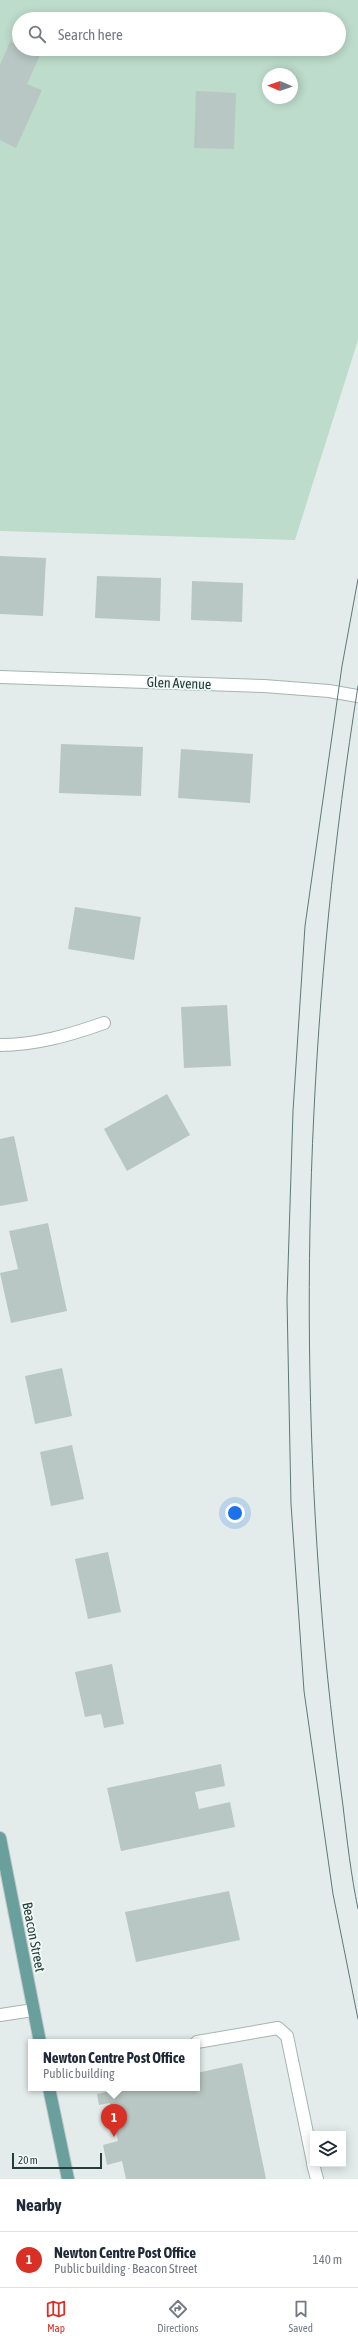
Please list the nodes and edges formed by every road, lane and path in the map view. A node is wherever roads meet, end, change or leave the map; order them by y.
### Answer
1 (0, 677) edge
2 (358, 696) edge
3 (104, 1023) dead end
4 (0, 1045) edge
5 (0, 1838) edge
6 (33, 2010) junction
7 (0, 2015) edge
8 (39, 2039) edge
9 (200, 2041) edge
10 (50, 2091) edge
11 (310, 2148) edge
12 (314, 2167) edge
13 (68, 2179) edge
14 (317, 2179) edge

1 - 2 street, Glen Avenue
3 - 4 street
5 - 6 main road, Beacon Street
6 - 7 street
6 - 8 main road, Beacon Street
9 - 11 street
10 - 13 main road
12 - 14 street

